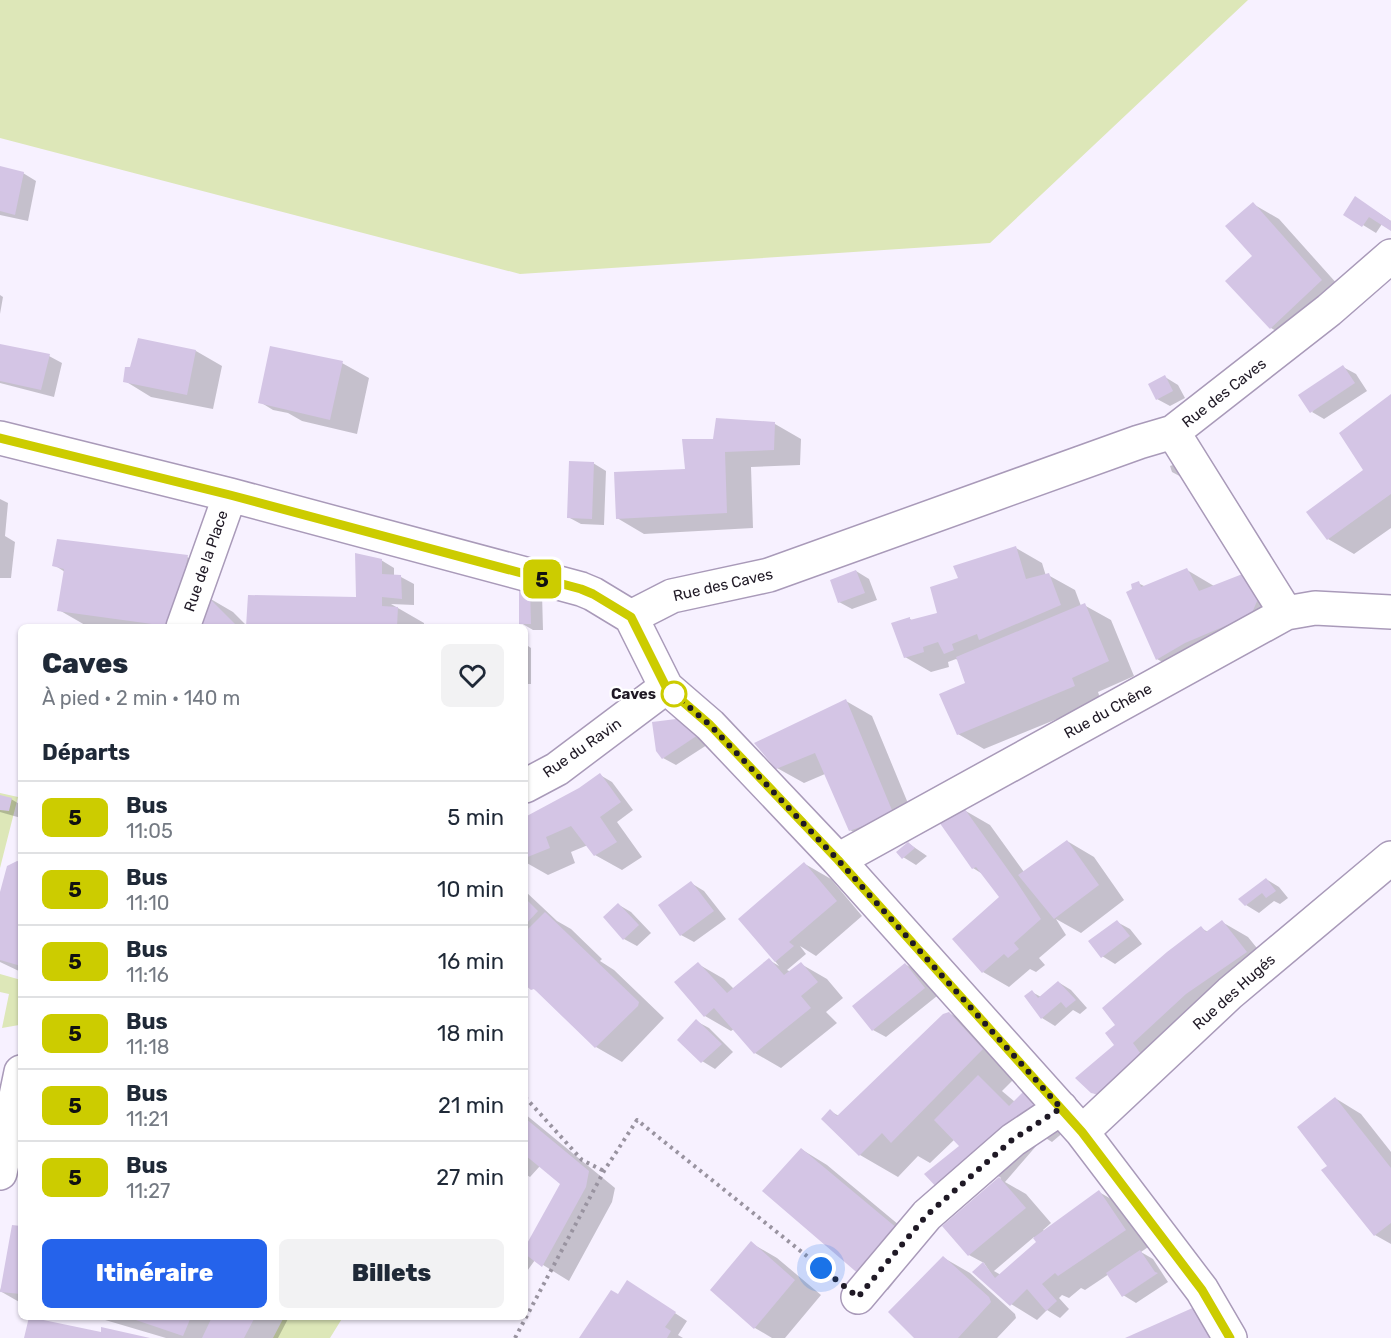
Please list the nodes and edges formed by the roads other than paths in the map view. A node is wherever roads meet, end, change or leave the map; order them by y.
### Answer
1 (1391, 256) edge
2 (1173, 432) junction
3 (0, 438) edge
4 (230, 495) junction
5 (1391, 612) edge
6 (1286, 613) junction
7 (631, 617) junction
8 (184, 624) edge
9 (666, 687) junction
10 (528, 784) edge
11 (1391, 858) edge
12 (838, 860) junction
13 (0, 1059) edge
14 (18, 1063) edge
15 (18, 1086) edge
16 (1071, 1120) junction
17 (0, 1173) edge
18 (858, 1297) road end
19 (1230, 1338) edge

1 - 2 street, Rue des Caves
2 - 6 street
2 - 7 street, Rue des Caves
3 - 4 street
4 - 7 street
4 - 8 street, Rue de la Place
5 - 6 street, Rue du Chêne
6 - 12 street, Rue du Chêne
7 - 9 street
9 - 10 street, Rue du Ravin
9 - 12 street
11 - 16 street, Rue des Hugés
12 - 16 street
13 - 14 street
15 - 17 street
16 - 18 street, Rue des Hugés
16 - 19 street

